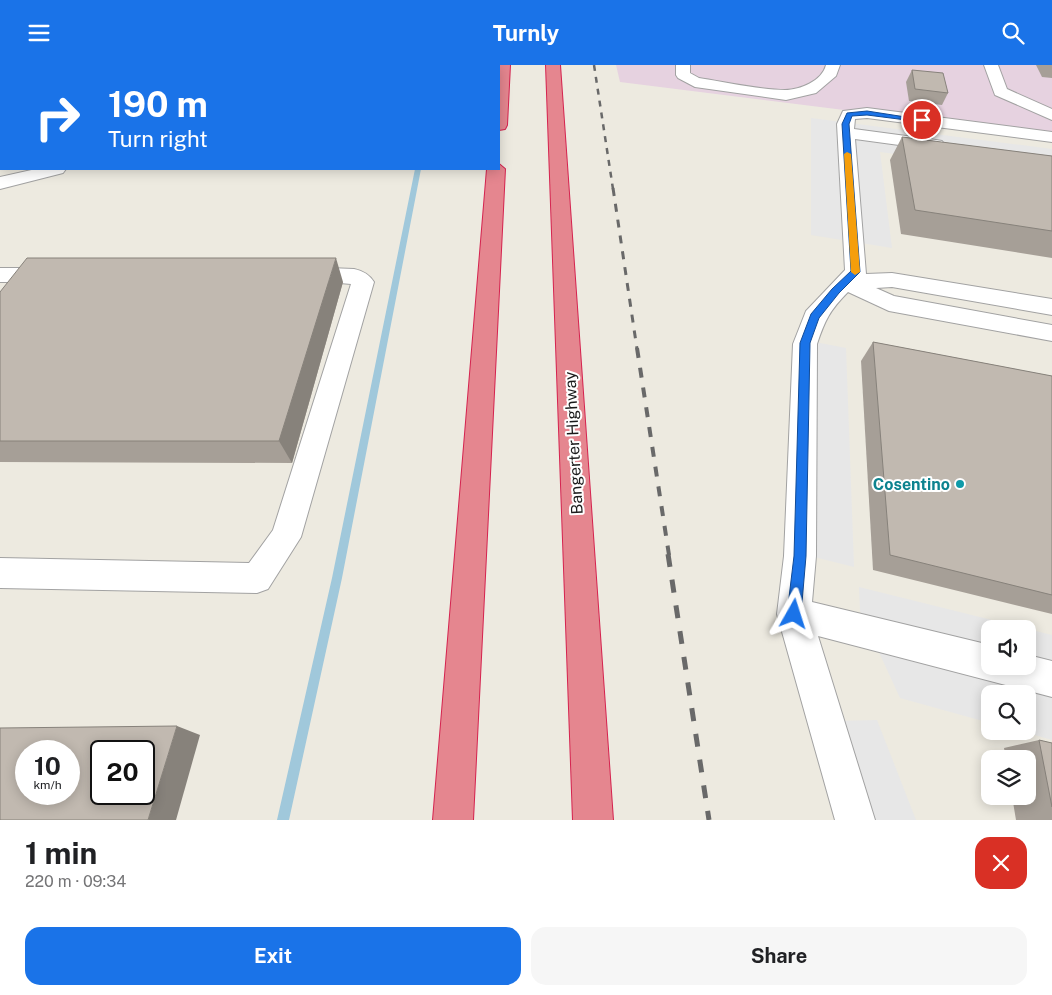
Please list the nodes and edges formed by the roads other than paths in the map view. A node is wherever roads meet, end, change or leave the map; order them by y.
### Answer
1 (503, 65) edge
2 (553, 65) edge
3 (683, 65) edge
4 (833, 65) edge
5 (991, 65) edge
6 (500, 110) edge
7 (846, 133) junction
8 (1051, 133) edge
9 (954, 148) edge
10 (53, 170) edge
11 (496, 170) edge
12 (0, 183) edge
13 (280, 274) edge
14 (0, 275) edge
15 (70, 275) edge
16 (846, 282) junction
17 (1052, 307) edge
18 (1052, 333) edge
19 (0, 573) edge
20 (794, 614) junction
21 (981, 661) edge
22 (1036, 675) edge
23 (1052, 679) edge
24 (453, 820) edge
25 (593, 820) edge
26 (855, 820) edge

1 - 6 highway
2 - 25 highway, Bangerter Highway
3 - 4 lane
5 - 8 lane
7 - 8 lane
7 - 9 lane
7 - 16 lane
10 - 12 lane
11 - 24 highway
13 - 19 lane
14 - 15 lane
16 - 17 lane
16 - 18 lane
16 - 20 lane
20 - 21 lane
20 - 26 lane
22 - 23 lane

